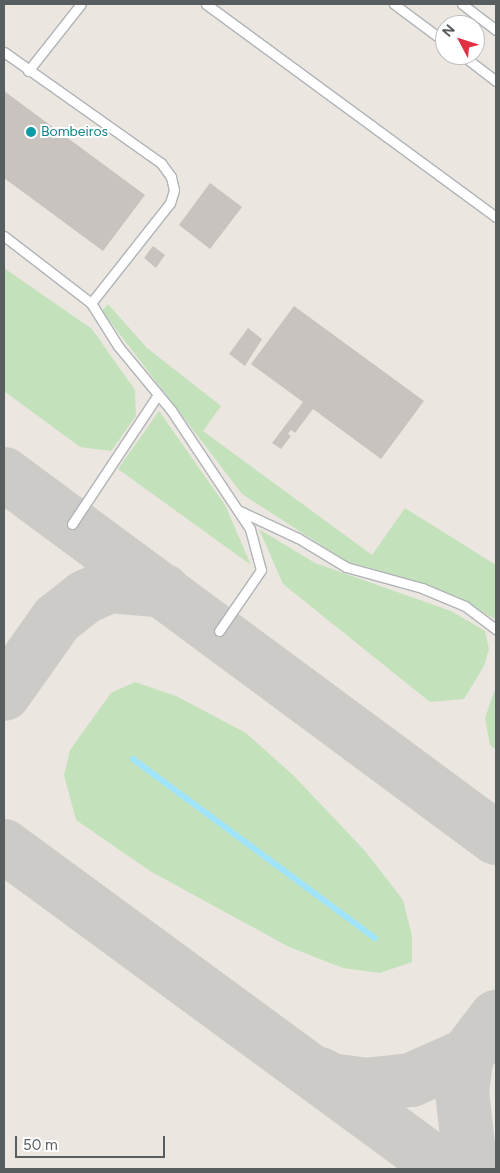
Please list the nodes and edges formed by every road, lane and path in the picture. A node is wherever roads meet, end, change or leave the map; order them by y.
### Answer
1 (81, 4) edge
2 (206, 4) edge
3 (394, 4) edge
4 (462, 4) edge
5 (496, 30) edge
6 (435, 35) edge
7 (4, 52) edge
8 (475, 65) edge
9 (28, 71) junction
10 (496, 81) edge
11 (496, 217) edge
12 (4, 236) edge
13 (91, 304) junction
14 (157, 396) junction
15 (240, 511) junction
16 (72, 524) dead end
17 (496, 629) edge
18 (219, 631) dead end

1 - 9 lane
2 - 11 lane
3 - 6 lane
4 - 5 lane
7 - 9 lane
8 - 10 lane
9 - 13 lane
12 - 13 lane
13 - 14 lane
14 - 15 lane
14 - 16 lane
15 - 17 lane
15 - 18 lane

